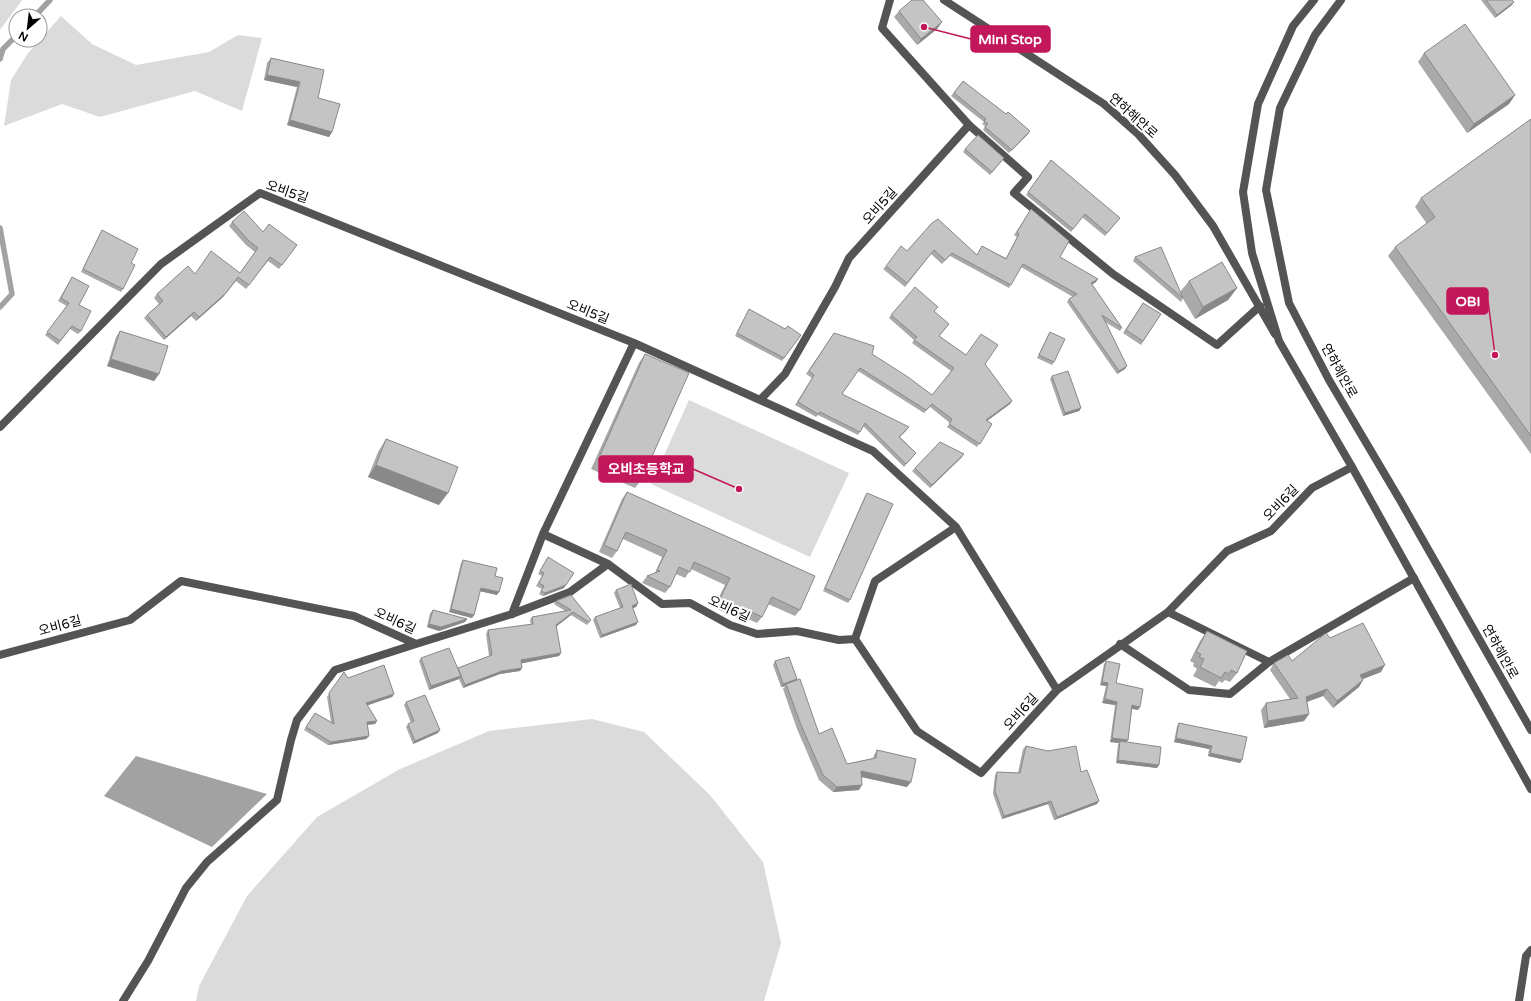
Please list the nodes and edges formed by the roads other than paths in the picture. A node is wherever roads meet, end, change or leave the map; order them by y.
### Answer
1 (890, 0) edge
2 (944, 0) edge
3 (1314, 0) edge
4 (1341, 0) edge
5 (969, 125) junction
6 (1260, 306) junction
7 (1279, 341) junction
8 (634, 343) junction
9 (760, 400) junction
10 (0, 427) edge
11 (1352, 467) junction
12 (956, 527) junction
13 (543, 534) junction
14 (608, 564) junction
15 (1414, 578) junction
16 (1168, 612) junction
17 (512, 614) junction
18 (855, 639) junction
19 (416, 644) junction
20 (1120, 644) junction
21 (0, 656) edge
22 (1269, 662) junction
23 (1057, 690) junction
24 (1531, 730) edge
25 (1531, 789) edge
26 (1531, 950) edge
27 (123, 1001) edge
28 (1519, 1001) edge

1 - 5 street
2 - 6 street, 연하해안로
3 - 7 street, 연하해안로
4 - 24 street, 연하해안로
5 - 6 street
5 - 9 street, 오비5길
6 - 7 street, 연하해안로
7 - 11 street, 연하해안로
8 - 9 street, 오비5길
8 - 10 street, 오비5길
8 - 13 street
9 - 12 street
11 - 15 street, 연하해안로
11 - 16 street, 오비6길
12 - 18 street
12 - 23 street
13 - 14 street
13 - 17 street
14 - 17 street, 오비6길
14 - 18 street, 오비6길
15 - 22 street
15 - 25 street, 연하해안로
16 - 20 street, 오비6길
16 - 22 street
17 - 19 street, 오비6길
18 - 23 street, 오비6길
19 - 21 street, 오비6길
19 - 27 street
20 - 22 street
20 - 23 street, 오비6길
26 - 28 street

